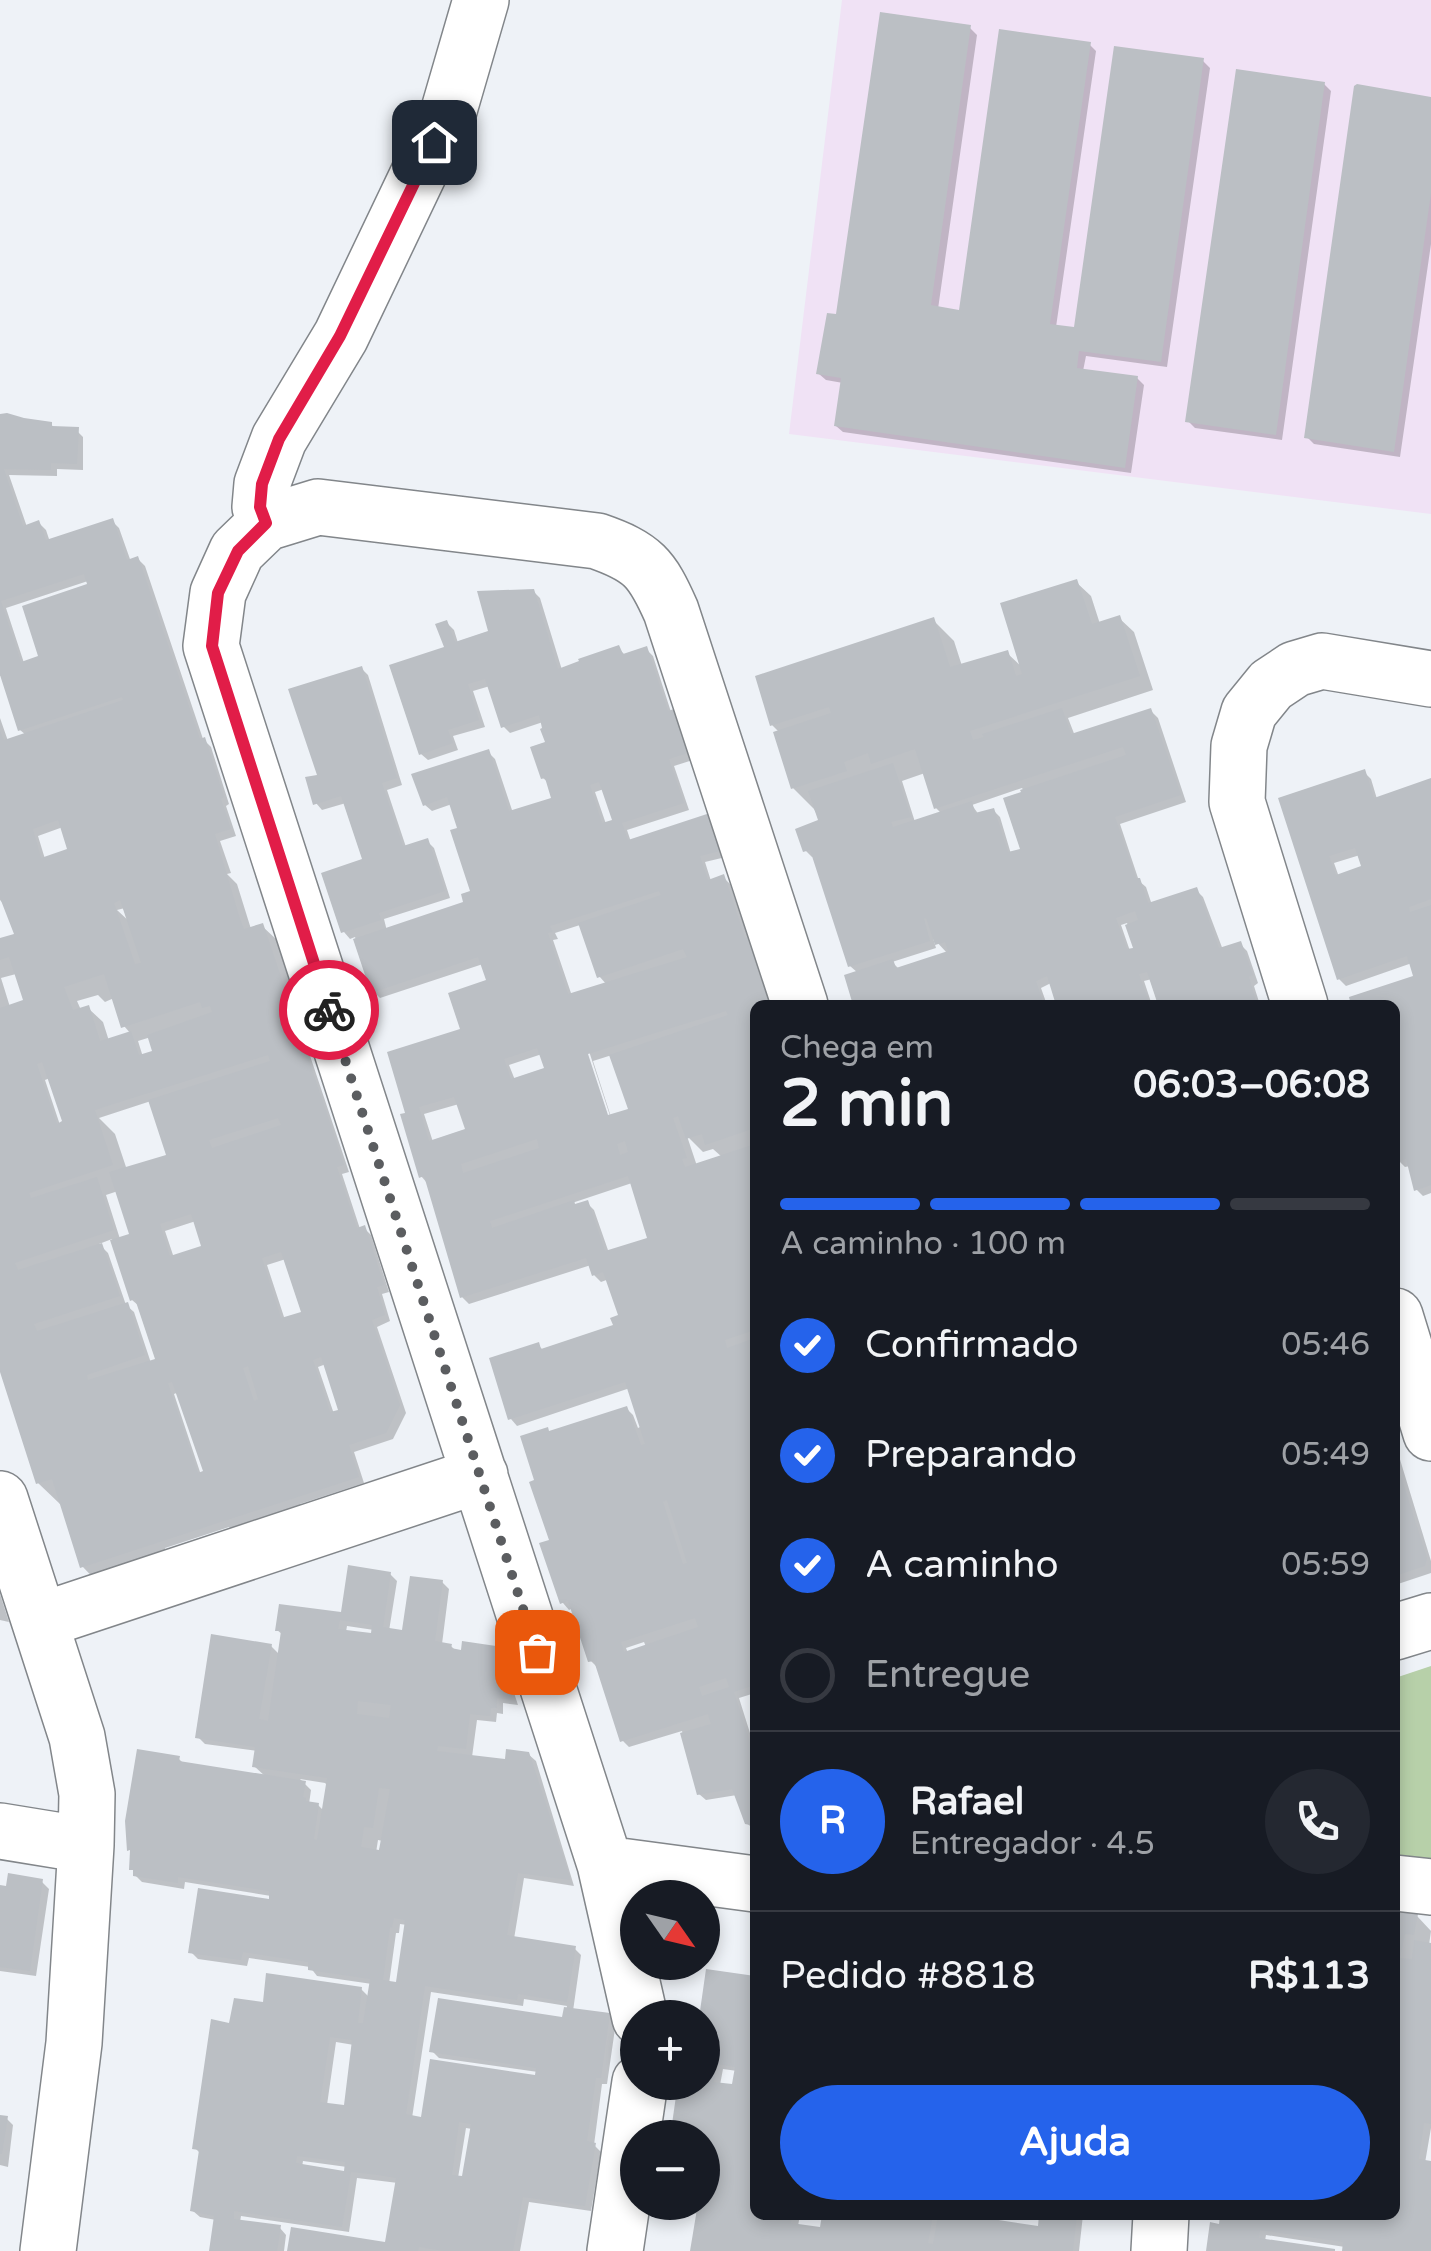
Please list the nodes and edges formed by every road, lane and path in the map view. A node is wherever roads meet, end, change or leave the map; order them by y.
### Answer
1 (481, 0) edge
2 (266, 523) junction
3 (1431, 680) edge
4 (798, 1000) edge
5 (1298, 1000) edge
6 (1400, 1332) edge
7 (1431, 1433) edge
8 (480, 1475) junction
9 (0, 1499) edge
10 (1431, 1621) edge
11 (40, 1622) junction
12 (1400, 1630) edge
13 (0, 1831) edge
14 (86, 1844) junction
15 (605, 1864) junction
16 (750, 1883) edge
17 (1400, 1884) edge
18 (1431, 1888) edge
19 (636, 2000) edge
20 (637, 2100) edge
21 (1161, 2220) edge
22 (48, 2251) edge
23 (614, 2251) edge
24 (1159, 2251) edge

1 - 2 street
2 - 4 street
2 - 8 street
3 - 5 street
6 - 7 street
8 - 11 street
8 - 15 street
9 - 11 street
10 - 12 street
11 - 14 street
13 - 14 street
14 - 22 street
15 - 16 street
15 - 19 street
17 - 18 street
20 - 23 street
21 - 24 street

